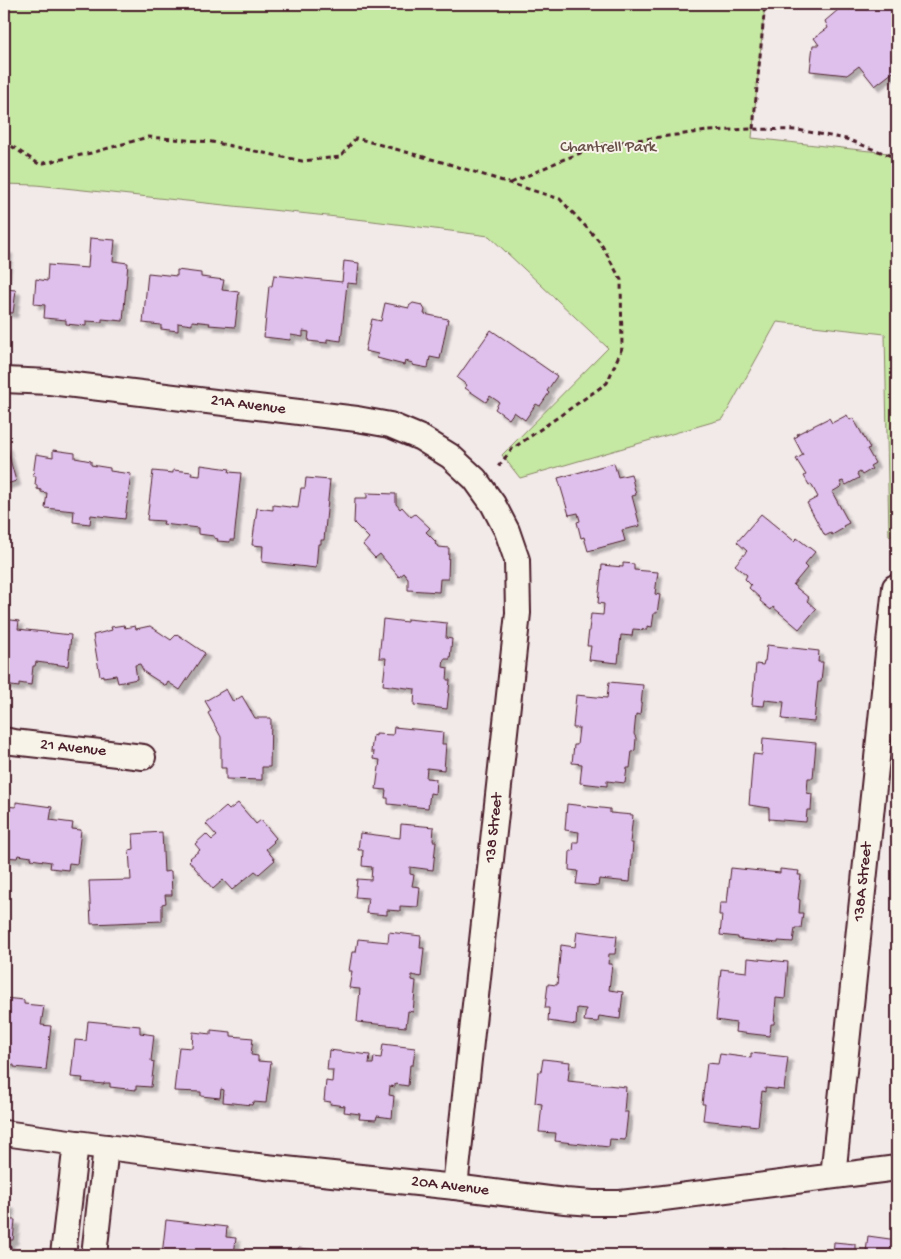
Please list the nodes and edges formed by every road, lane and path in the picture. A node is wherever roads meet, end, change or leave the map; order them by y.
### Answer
1 (765, 4) edge
2 (753, 129) junction
3 (4, 142) edge
4 (897, 158) edge
5 (511, 184) junction
6 (897, 259) edge
7 (897, 316) edge
8 (4, 380) edge
9 (497, 469) dead end
10 (475, 479) joint
11 (894, 587) dead end
12 (4, 740) edge
13 (143, 756) dead end
14 (4, 1134) edge
15 (76, 1143) junction
16 (106, 1147) junction
17 (897, 1168) edge
18 (833, 1176) junction
19 (456, 1187) junction
20 (62, 1255) edge
21 (94, 1255) edge

1 - 2 path
2 - 4 path
2 - 5 path
3 - 5 path
5 - 9 path
6 - 7 path
8 - 10 street, 21A Avenue
10 - 19 street, 138 Street
11 - 18 street, 138A Street
12 - 13 street, 21 Avenue
14 - 15 street, 20A Avenue
15 - 16 street, 20A Avenue
15 - 20 street
16 - 19 street, 20A Avenue
16 - 21 street
17 - 18 street, 20A Avenue
18 - 19 street, 20A Avenue

